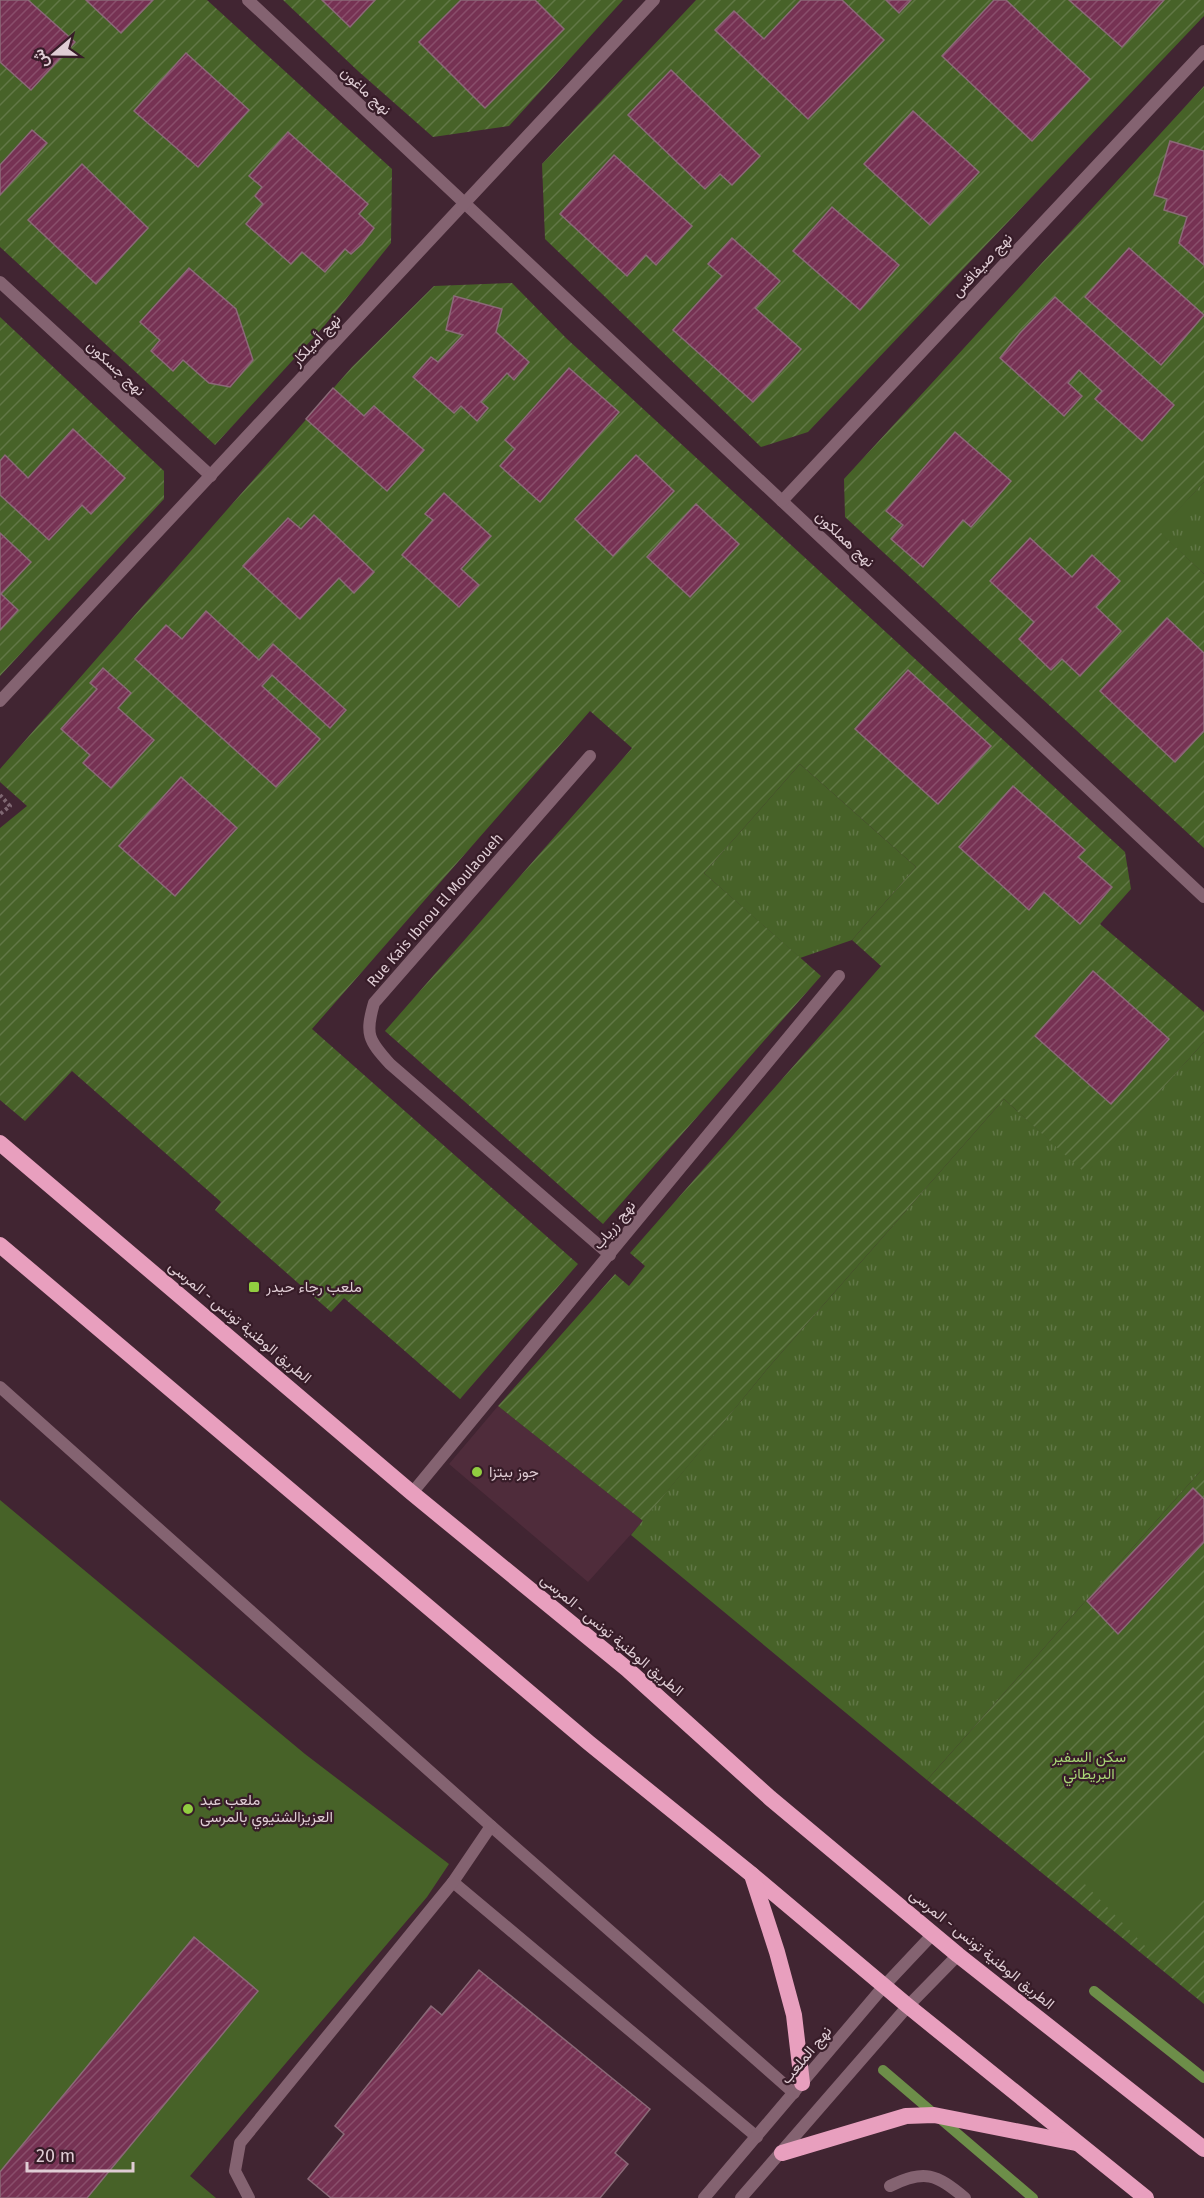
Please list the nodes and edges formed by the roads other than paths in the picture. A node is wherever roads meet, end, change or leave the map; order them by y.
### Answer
1 (248, 0) edge
2 (654, 0) edge
3 (1204, 51) edge
4 (465, 203) junction
5 (0, 282) edge
6 (211, 476) junction
7 (782, 501) junction
8 (0, 701) edge
9 (590, 756) dead end
10 (1204, 897) edge
11 (839, 976) dead end
12 (0, 1143) edge
13 (0, 1245) edge
14 (610, 1255) junction
15 (0, 1387) edge
16 (412, 1493) junction
17 (491, 1826) junction
18 (751, 1874) junction
19 (453, 1882) junction
20 (933, 1934) junction
21 (958, 1955) junction
22 (884, 1986) junction
23 (908, 2006) junction
24 (798, 2088) junction
25 (757, 2137) junction
26 (1078, 2144) junction
27 (1204, 2150) edge
28 (782, 2153) junction
29 (890, 2186) dead end
30 (249, 2198) edge
31 (704, 2198) edge
32 (741, 2198) edge
33 (965, 2198) edge
34 (1146, 2198) edge

1 - 4 street, نهج ماغون
2 - 4 street, نهج أميلكار
3 - 7 street, نهج صيفاقس
4 - 6 street, نهج أميلكار
4 - 7 street, نهج هملكون
5 - 6 street, نهج جسكون
6 - 8 street, نهج أميلكار
7 - 10 street, نهج هملكون
9 - 14 street, Rue Kais Ibnou El Moulaoueh
11 - 14 street, نهج زرياب
12 - 16 highway, الطريق الوطنية تونس - المرسى
13 - 18 highway
14 - 16 street, نهج زرياب
15 - 17 street
16 - 20 highway, الطريق الوطنية تونس - المرسى
17 - 19 street
17 - 24 street
18 - 22 highway
18 - 24 highway
19 - 25 street
19 - 30 street
20 - 21 highway, الطريق الوطنية تونس - المرسى
20 - 22 street, نهج الملعب
21 - 23 street
21 - 27 highway, الطريق الوطنية تونس - المرسى
22 - 23 highway
22 - 24 street, نهج الملعب
23 - 26 highway
23 - 28 street
24 - 25 street, نهج الملعب
25 - 31 street, نهج الملعب
26 - 28 highway
26 - 34 highway
28 - 32 street
29 - 33 street

